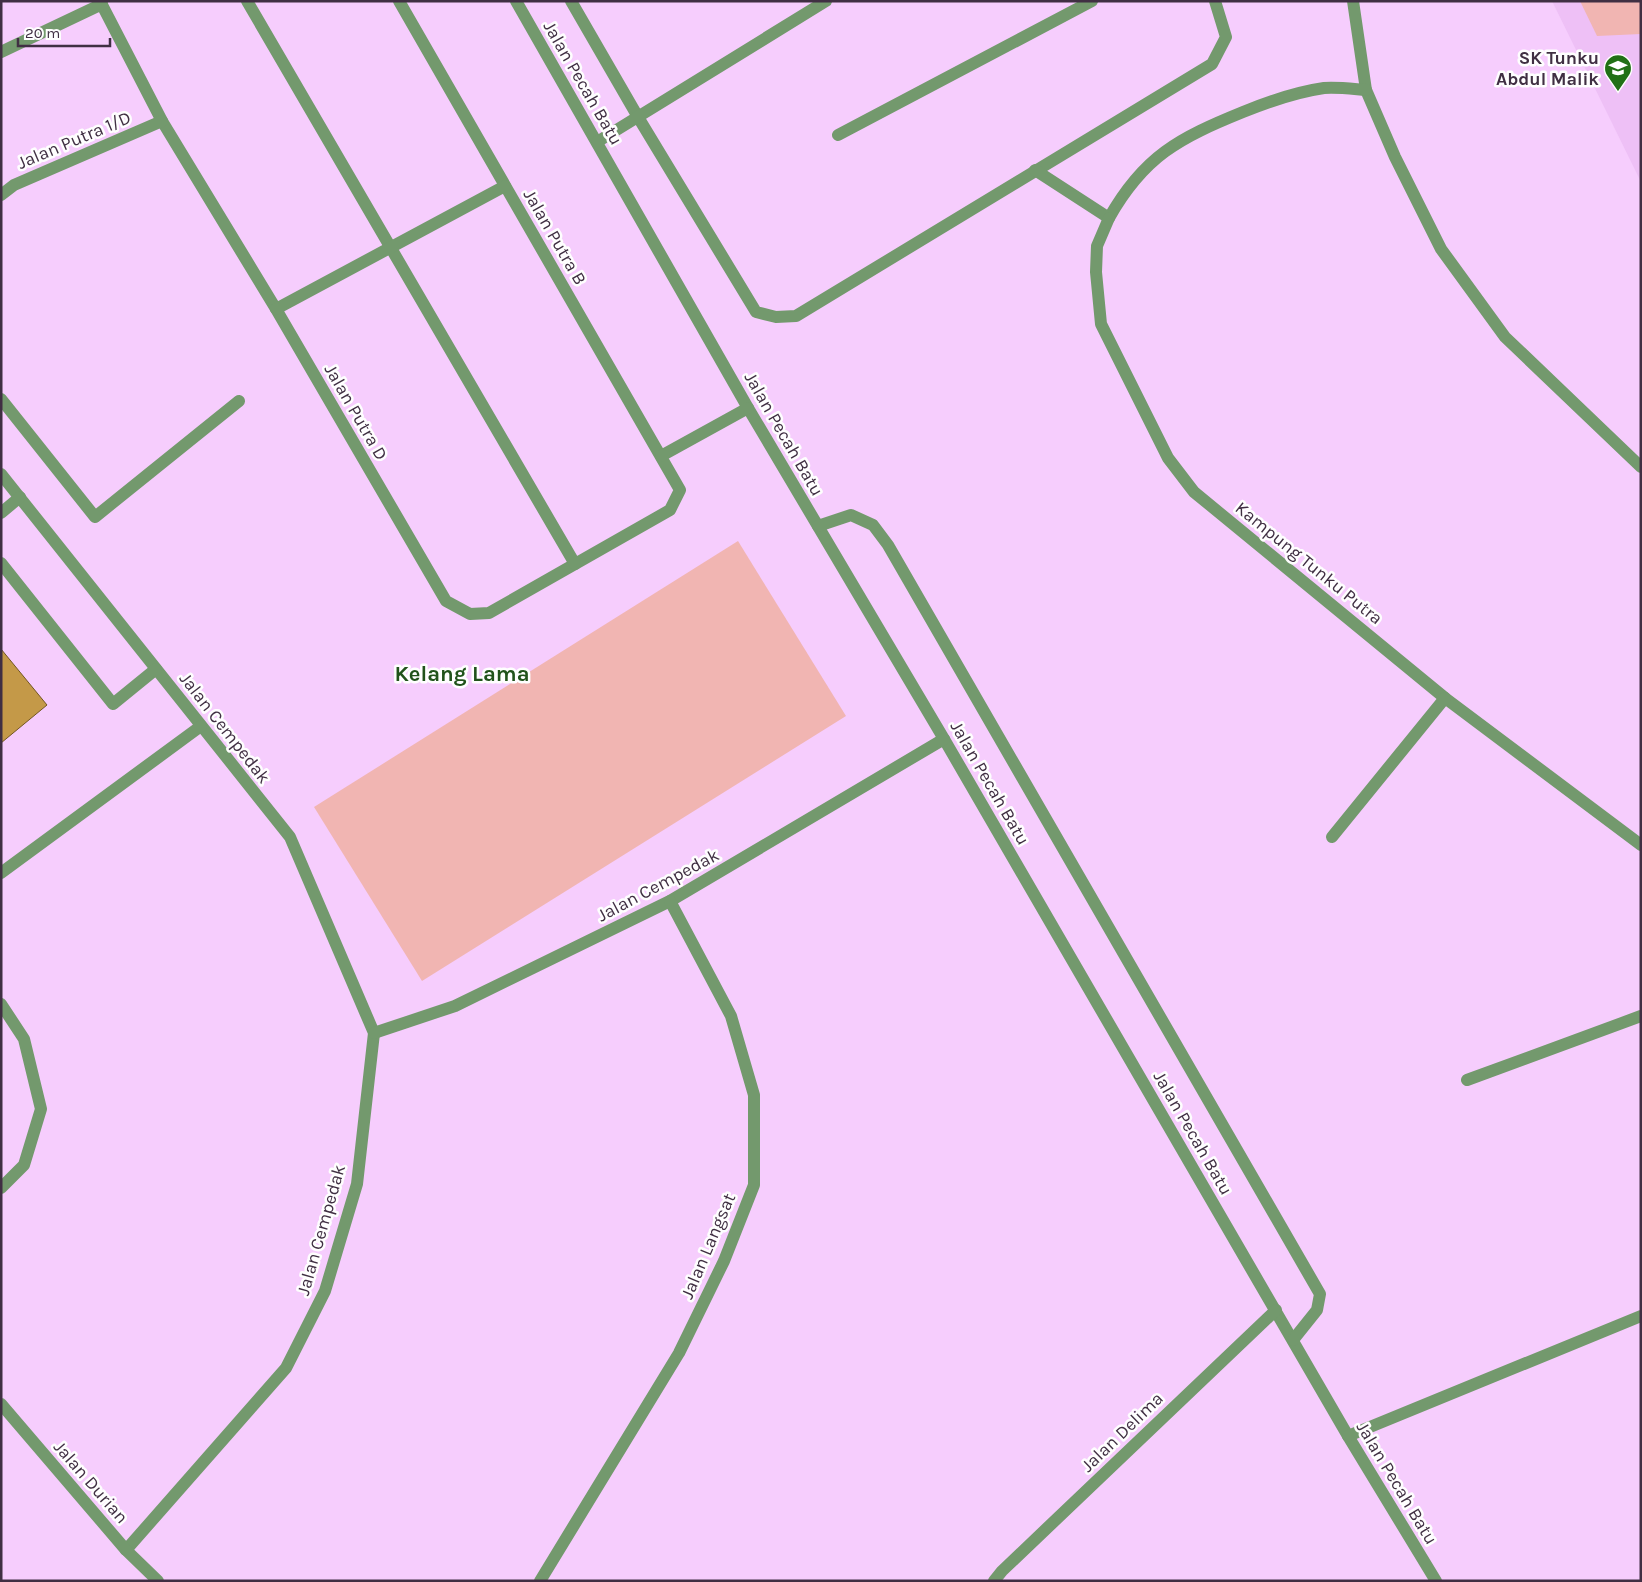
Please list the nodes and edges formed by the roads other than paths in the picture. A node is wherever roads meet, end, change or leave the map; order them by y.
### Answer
1 (247, 1) edge
2 (399, 1) edge
3 (516, 1) edge
4 (570, 1) edge
5 (826, 1) edge
6 (1092, 1) edge
7 (1215, 1) edge
8 (1353, 1) edge
9 (101, 3) edge
10 (1, 52) edge
11 (1366, 90) junction
12 (638, 117) junction
13 (162, 121) junction
14 (838, 135) dead end
15 (597, 142) junction
16 (1035, 170) junction
17 (505, 186) junction
18 (1, 195) edge
19 (1109, 218) junction
20 (391, 247) junction
21 (276, 309) junction
22 (1, 399) edge
23 (239, 401) dead end
24 (748, 408) junction
25 (661, 456) junction
26 (1641, 467) edge
27 (1, 474) edge
28 (680, 490) joint
29 (20, 498) junction
30 (1, 513) edge
31 (818, 526) junction
32 (1, 563) edge
33 (575, 564) junction
34 (156, 669) junction
35 (1445, 698) junction
36 (201, 726) junction
37 (944, 739) junction
38 (1332, 837) dead end
39 (1641, 845) edge
40 (1, 874) edge
41 (670, 901) junction
42 (1, 1004) edge
43 (1641, 1016) edge
44 (374, 1033) junction
45 (1467, 1080) dead end
46 (1, 1188) edge
47 (1276, 1310) junction
48 (1641, 1316) edge
49 (1293, 1340) junction
50 (1, 1404) edge
51 (1348, 1436) junction
52 (126, 1550) junction
53 (158, 1581) edge
54 (540, 1581) edge
55 (994, 1581) edge
56 (1436, 1581) edge

1 - 20 street
2 - 17 street, Jalan Putra B
3 - 15 street, Jalan Pecah Batu
4 - 12 street
5 - 12 street
6 - 14 street
7 - 16 street
8 - 11 street
9 - 10 street
9 - 13 street, Jalan Putra D
11 - 19 street, Kampung Tunku Putra
11 - 26 street
12 - 15 street
12 - 16 street
13 - 18 street, Jalan Putra 1/D
13 - 21 street, Jalan Putra D
15 - 24 street, Jalan Pecah Batu
16 - 19 street
17 - 20 street
17 - 25 street, Jalan Putra B
19 - 35 street, Kampung Tunku Putra
20 - 21 street
20 - 33 street
21 - 33 street, Jalan Putra D
22 - 23 street
24 - 25 street
24 - 31 street, Jalan Pecah Batu
25 - 28 street, Jalan Putra B
27 - 29 street, Jalan Cempedak
28 - 33 street, Jalan Putra D
29 - 30 street
29 - 34 street, Jalan Cempedak
31 - 37 street, Jalan Pecah Batu
31 - 49 street
32 - 34 street
34 - 36 street, Jalan Cempedak
35 - 38 street
35 - 39 street, Kampung Tunku Putra
36 - 40 street
36 - 44 street, Jalan Cempedak
37 - 41 street, Jalan Cempedak
37 - 47 street, Jalan Pecah Batu
41 - 44 street, Jalan Cempedak
41 - 54 street, Jalan Langsat
42 - 46 street
43 - 45 street
44 - 52 street, Jalan Cempedak
47 - 49 street, Jalan Pecah Batu
47 - 55 street, Jalan Delima
48 - 51 street
49 - 51 street, Jalan Pecah Batu
50 - 52 street, Jalan Durian
51 - 56 street, Jalan Pecah Batu
52 - 53 street, Jalan Durian

